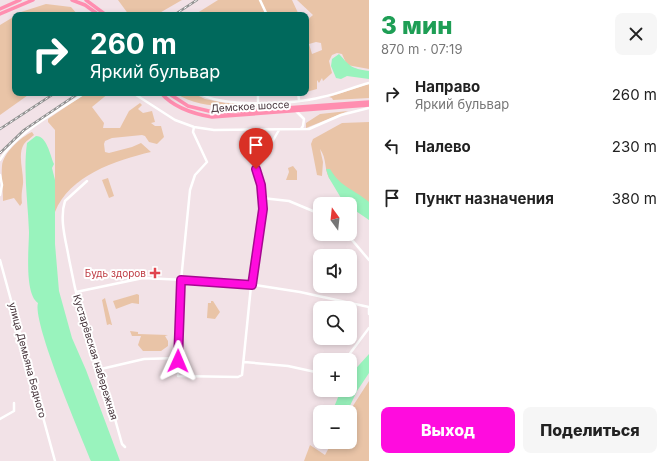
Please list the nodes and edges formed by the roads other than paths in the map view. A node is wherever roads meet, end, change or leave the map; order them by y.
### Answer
1 (20, 0) edge
2 (33, 0) edge
3 (72, 0) edge
4 (86, 0) edge
5 (260, 0) edge
6 (0, 9) edge
7 (94, 12) edge
8 (102, 12) edge
9 (266, 12) edge
10 (0, 14) edge
11 (369, 83) edge
12 (80, 96) edge
13 (138, 96) edge
14 (164, 96) edge
15 (173, 96) edge
16 (207, 96) edge
17 (258, 96) edge
18 (298, 96) edge
19 (299, 100) junction
20 (258, 102) junction
21 (369, 102) edge
22 (369, 108) edge
23 (295, 111) junction
24 (194, 127) junction
25 (279, 130) junction
26 (294, 130) junction
27 (0, 160) edge
28 (0, 175) edge
29 (87, 181) dead end
30 (0, 195) edge
31 (262, 198) junction
32 (313, 211) edge
33 (353, 241) edge
34 (0, 260) edge
35 (369, 260) edge
36 (181, 280) junction
37 (252, 285) junction
38 (76, 292) junction
39 (369, 307) edge
40 (369, 314) edge
41 (369, 328) edge
42 (350, 353) edge
43 (178, 358) junction
44 (244, 362) junction
45 (101, 368) junction
46 (313, 372) edge
47 (14, 403) dead end
48 (0, 419) edge
49 (125, 447) dead end
50 (56, 461) edge

1 - 6 main road
2 - 10 main road
3 - 7 main road
4 - 8 main road
5 - 9 street
11 - 19 street
12 - 27 street
13 - 24 street
14 - 23 main road, Демское шоссе
15 - 21 main road, Демское шоссе
16 - 20 street
17 - 20 street
18 - 19 street
19 - 20 street
21 - 23 main road, Демское шоссе
22 - 26 street
23 - 26 street
24 - 25 street
24 - 36 street
25 - 26 street
25 - 31 street
28 - 30 street
29 - 38 street, Кустарёвская набережная
31 - 32 street
31 - 37 street
33 - 35 street
34 - 50 street, улица Демьяна Бедного
36 - 37 street
36 - 38 street
36 - 43 street
37 - 39 street
37 - 44 street
38 - 45 street, Кустарёвская набережная
39 - 40 street
41 - 42 street
43 - 44 street
43 - 45 street
44 - 46 street
45 - 49 street, Кустарёвская набережная
47 - 48 street

